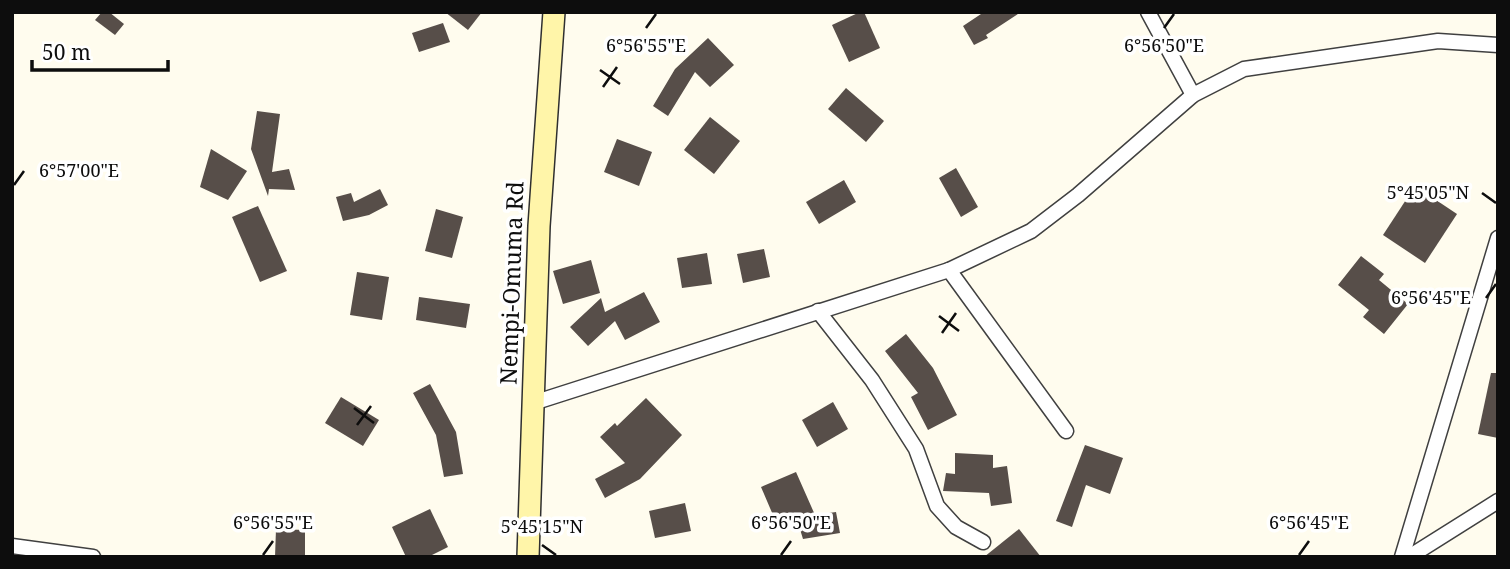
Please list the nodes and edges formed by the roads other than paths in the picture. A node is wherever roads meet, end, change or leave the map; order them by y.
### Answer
1 (554, 12) edge
2 (1147, 12) edge
3 (1498, 46) edge
4 (1193, 95) junction
5 (1498, 238) edge
6 (949, 270) junction
7 (818, 311) junction
8 (533, 402) junction
9 (1066, 431) dead end
10 (1498, 501) edge
11 (983, 542) dead end
12 (12, 546) edge
13 (93, 557) edge
14 (528, 557) edge
15 (1402, 557) edge
16 (1409, 557) edge

1 - 8 street, Nempi-Omuma Rd
2 - 4 street
3 - 4 street
4 - 6 street
5 - 15 street
6 - 7 street
6 - 9 street
7 - 8 street
7 - 11 street
8 - 14 street, Nempi-Omuma Rd
10 - 16 street
12 - 13 street

